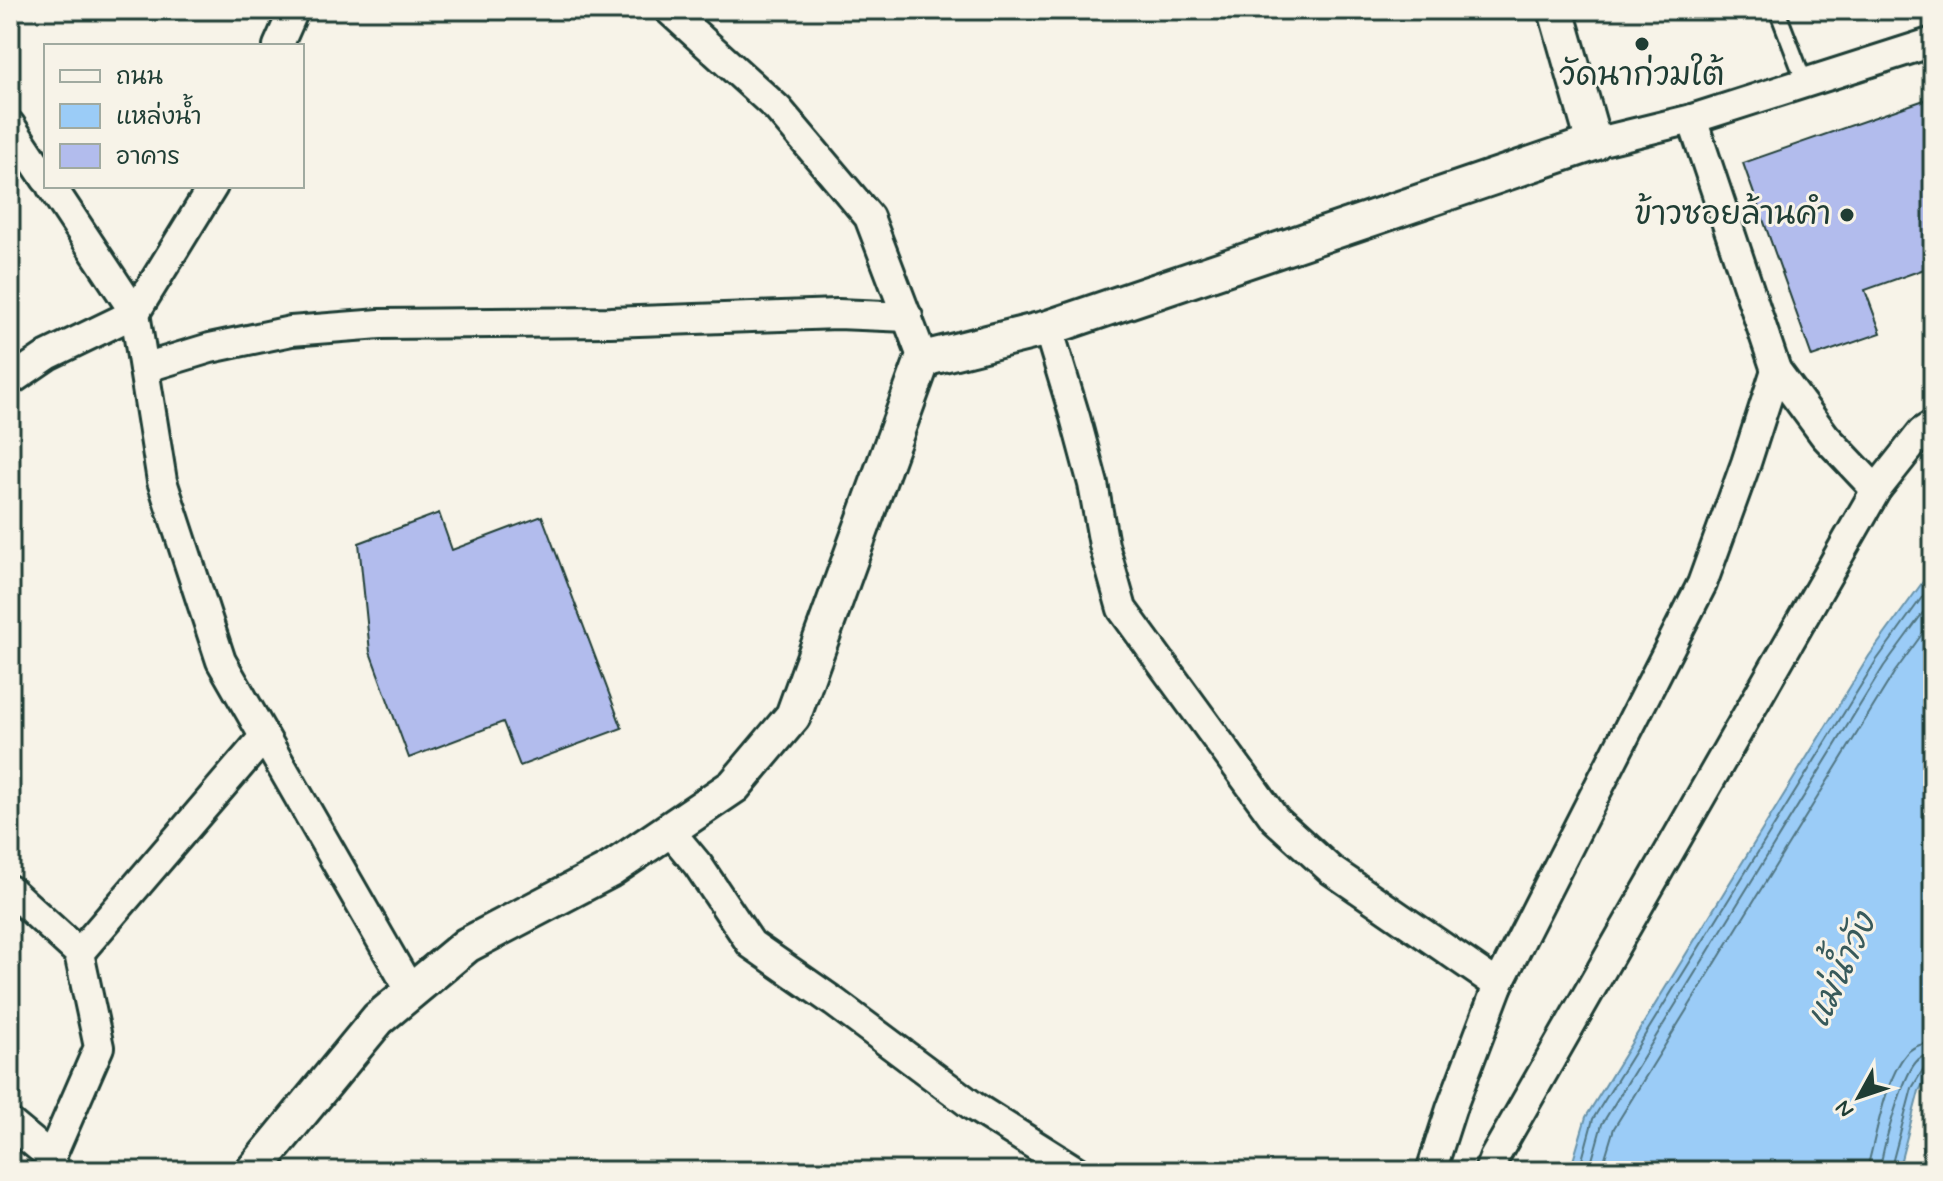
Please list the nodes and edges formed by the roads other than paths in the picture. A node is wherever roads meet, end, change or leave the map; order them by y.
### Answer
1 (294, 10) edge
2 (669, 10) edge
3 (1556, 10) edge
4 (1777, 10) edge
5 (1933, 42) edge
6 (279, 44) edge
7 (1805, 83) junction
8 (1692, 119) junction
9 (10, 125) edge
10 (1594, 143) junction
11 (44, 176) edge
12 (52, 188) edge
13 (212, 188) edge
14 (135, 313) junction
15 (908, 317) junction
16 (1048, 328) junction
17 (923, 359) junction
18 (144, 368) junction
19 (1776, 370) junction
20 (10, 381) edge
21 (1933, 425) edge
22 (1876, 490) junction
23 (264, 737) junction
24 (669, 830) junction
25 (10, 890) edge
26 (79, 953) junction
27 (1498, 985) junction
28 (411, 992) junction
29 (10, 1123) edge
30 (53, 1164) edge
31 (253, 1171) edge
32 (1076, 1171) edge
33 (1431, 1171) edge
34 (1489, 1171) edge

1 - 6 street
2 - 15 street
3 - 10 street
4 - 7 lane
5 - 7 street
7 - 8 street
8 - 10 street
8 - 19 street
9 - 11 street
10 - 16 street
12 - 14 street
13 - 14 street
14 - 18 street
14 - 20 street
15 - 17 street
15 - 18 street
16 - 17 street
16 - 27 street
17 - 24 street
18 - 23 street
19 - 22 street
19 - 27 street
21 - 22 street
22 - 34 street
23 - 26 street
23 - 28 street
24 - 28 street
24 - 32 street
25 - 26 street
26 - 30 street
27 - 33 street
28 - 31 street
29 - 30 street

